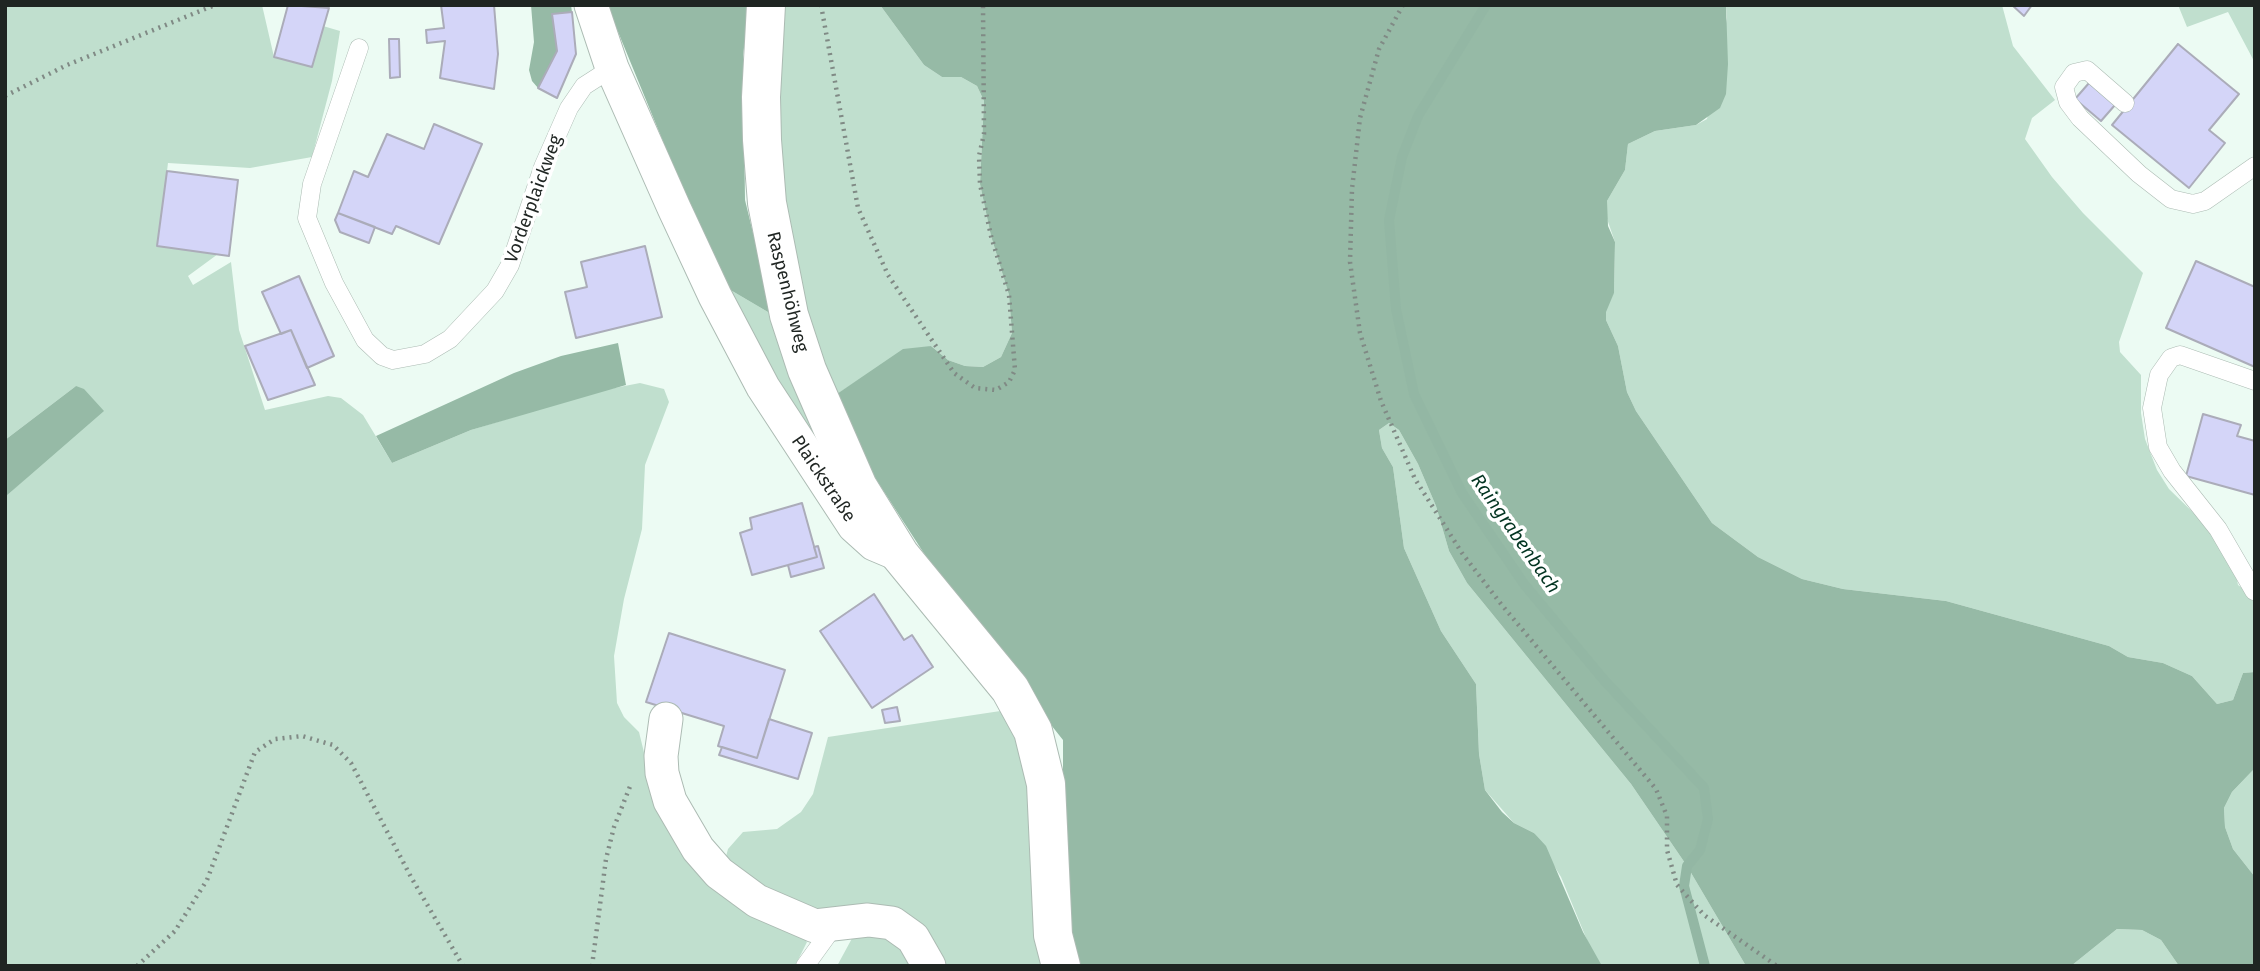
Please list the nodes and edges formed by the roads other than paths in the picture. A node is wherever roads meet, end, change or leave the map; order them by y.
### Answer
1 (591, 5) edge
2 (766, 5) edge
3 (359, 48) dead end
4 (612, 68) junction
5 (2124, 103) dead end
6 (2255, 166) edge
7 (2255, 381) edge
8 (841, 483) junction
9 (2254, 591) edge
10 (666, 719) dead end
11 (834, 926) junction
12 (805, 966) edge
13 (929, 966) edge
14 (1061, 966) edge

1 - 4 street, Plaickstraße
2 - 8 street, Raspenhöhweg
3 - 4 lane, Vorderplaickweg
4 - 8 street, Plaickstraße
5 - 6 lane
7 - 9 lane
8 - 14 street, Raspenhöhweg
10 - 11 street
11 - 12 lane
11 - 13 street

